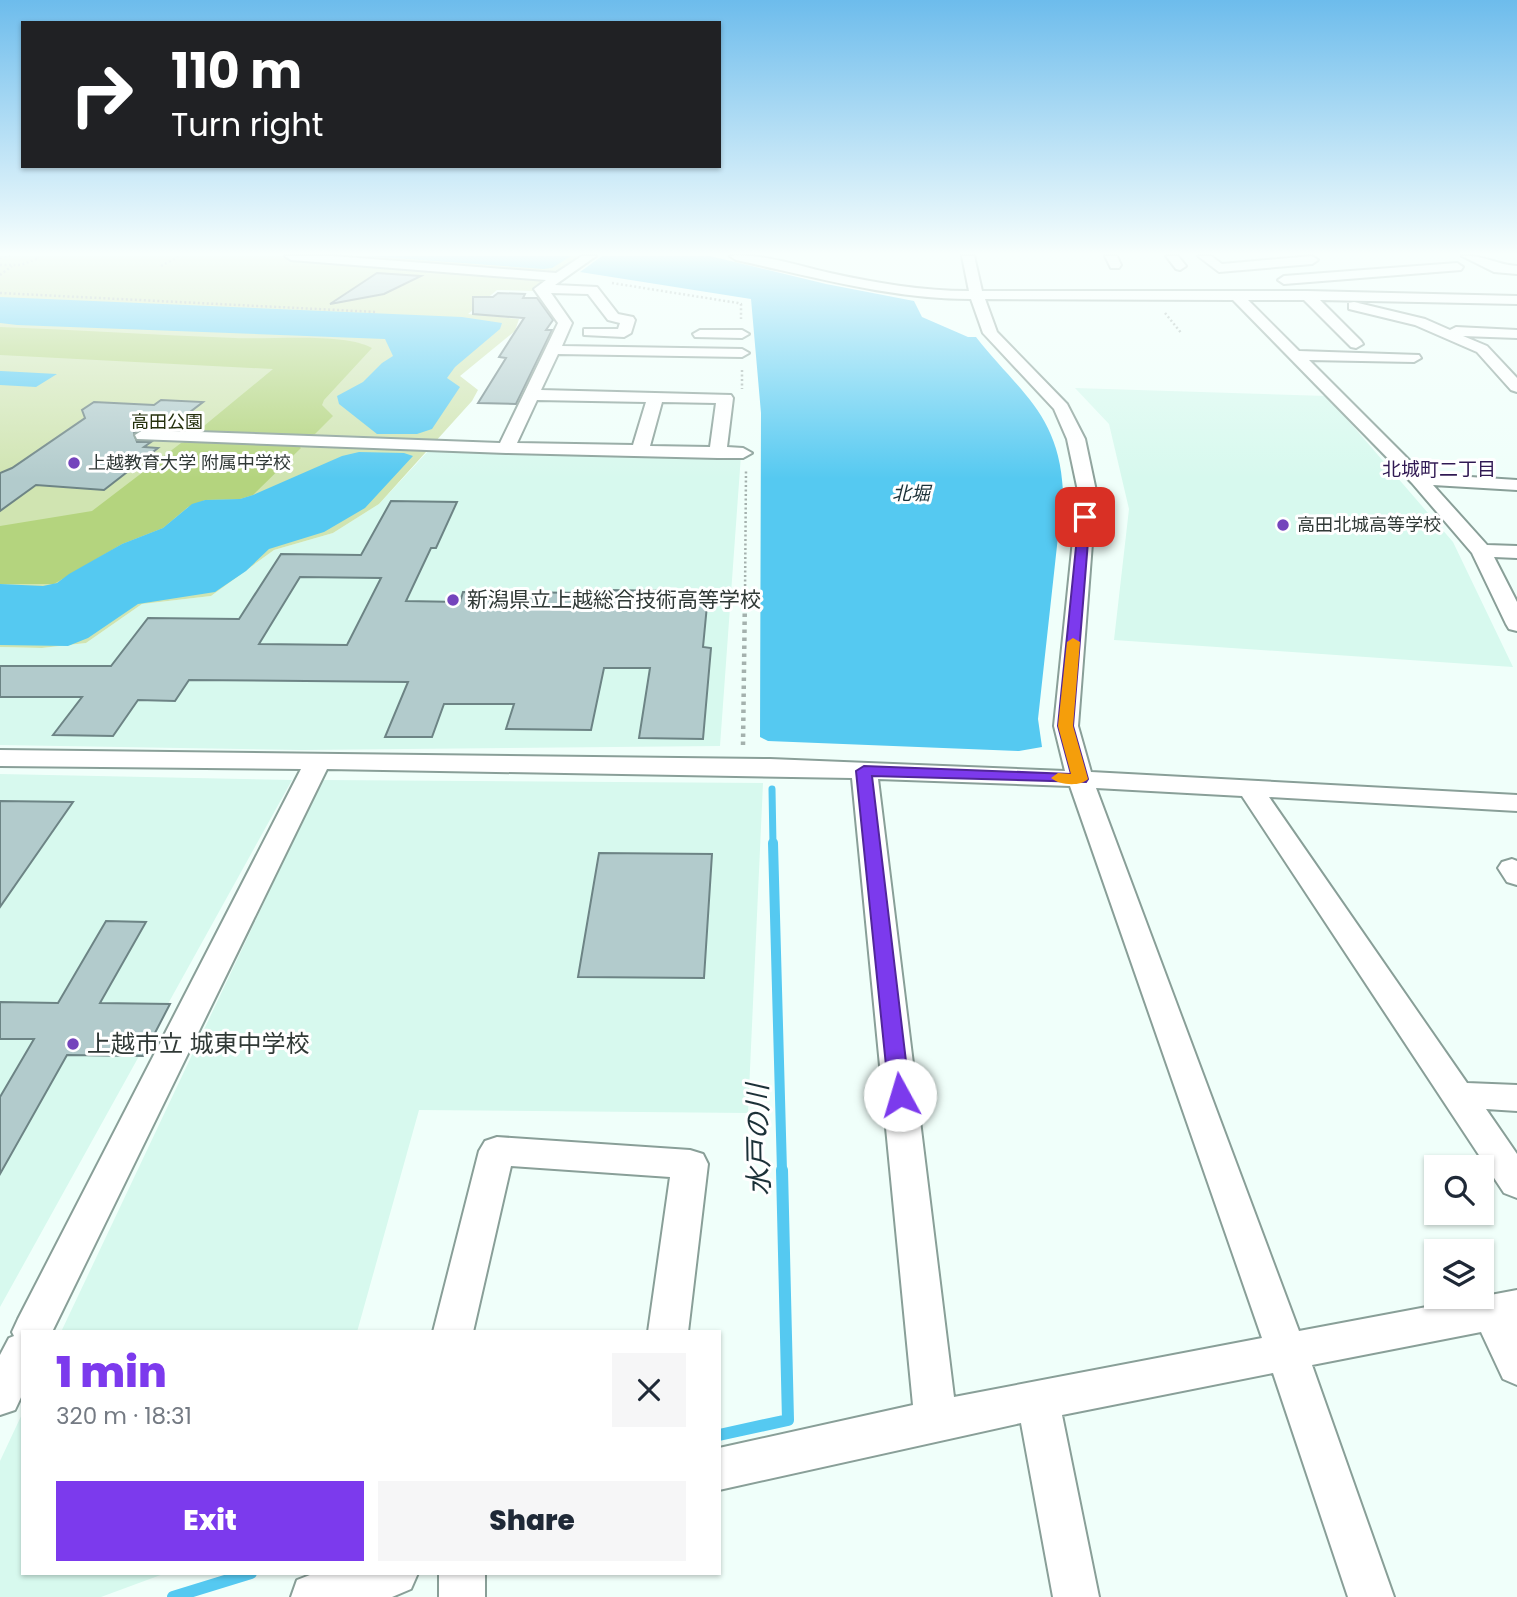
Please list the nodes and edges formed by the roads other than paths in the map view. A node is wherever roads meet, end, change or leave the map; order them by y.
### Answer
1 (630, 331) edge
2 (989, 331) edge
3 (1281, 331) edge
4 (1343, 331) edge
5 (1438, 331) edge
6 (1448, 331) edge
7 (562, 332) joint
8 (690, 334) dead end
9 (742, 334) dead end
10 (1517, 334) edge
11 (1356, 344) dead end
12 (553, 350) junction
13 (742, 353) dead end
14 (1297, 355) junction
15 (1414, 358) dead end
16 (1517, 387) edge
17 (531, 395) junction
18 (655, 397) junction
19 (143, 435) dead end
20 (506, 448) junction
21 (640, 451) junction
22 (718, 453) junction
23 (743, 453) road end
24 (1419, 479) junction
25 (1517, 485) edge
26 (1481, 551) junction
27 (1517, 552) edge
28 (1517, 624) edge
29 (0, 758) edge
30 (318, 761) junction
31 (864, 771) junction
32 (1080, 779) junction
33 (1251, 790) junction
34 (1517, 803) edge
35 (1459, 1095) junction
36 (1517, 1098) edge
37 (1517, 1183) edge
38 (1504, 1309) edge
39 (33, 1330) edge
40 (453, 1330) edge
41 (668, 1330) edge
42 (1286, 1350) junction
43 (21, 1355) edge
44 (1517, 1366) edge
45 (0, 1396) edge
46 (1038, 1399) junction
47 (936, 1420) junction
48 (721, 1469) edge
49 (388, 1575) edge
50 (462, 1575) edge
51 (314, 1597) edge
52 (462, 1597) edge
53 (1076, 1597) edge
54 (1371, 1597) edge

1 - 7 street
2 - 32 street
3 - 14 street
4 - 11 street
5 - 16 street
6 - 10 street
7 - 12 street
8 - 9 street
12 - 13 street
12 - 17 street
14 - 15 street
14 - 24 street
17 - 18 street
17 - 20 street
18 - 21 street
18 - 22 street
19 - 20 street
20 - 21 street
21 - 22 street
22 - 23 street
24 - 25 street
24 - 26 street
26 - 27 street
26 - 28 street
29 - 30 street
30 - 31 street
30 - 39 street
31 - 32 street
31 - 47 street
32 - 33 street
32 - 42 street
33 - 34 street
33 - 35 street
35 - 36 street
35 - 37 street
38 - 42 street
38 - 44 street
40 - 41 street
42 - 46 street
42 - 54 street
43 - 45 street
46 - 47 street
46 - 53 street
47 - 48 street
49 - 51 street
50 - 52 street

